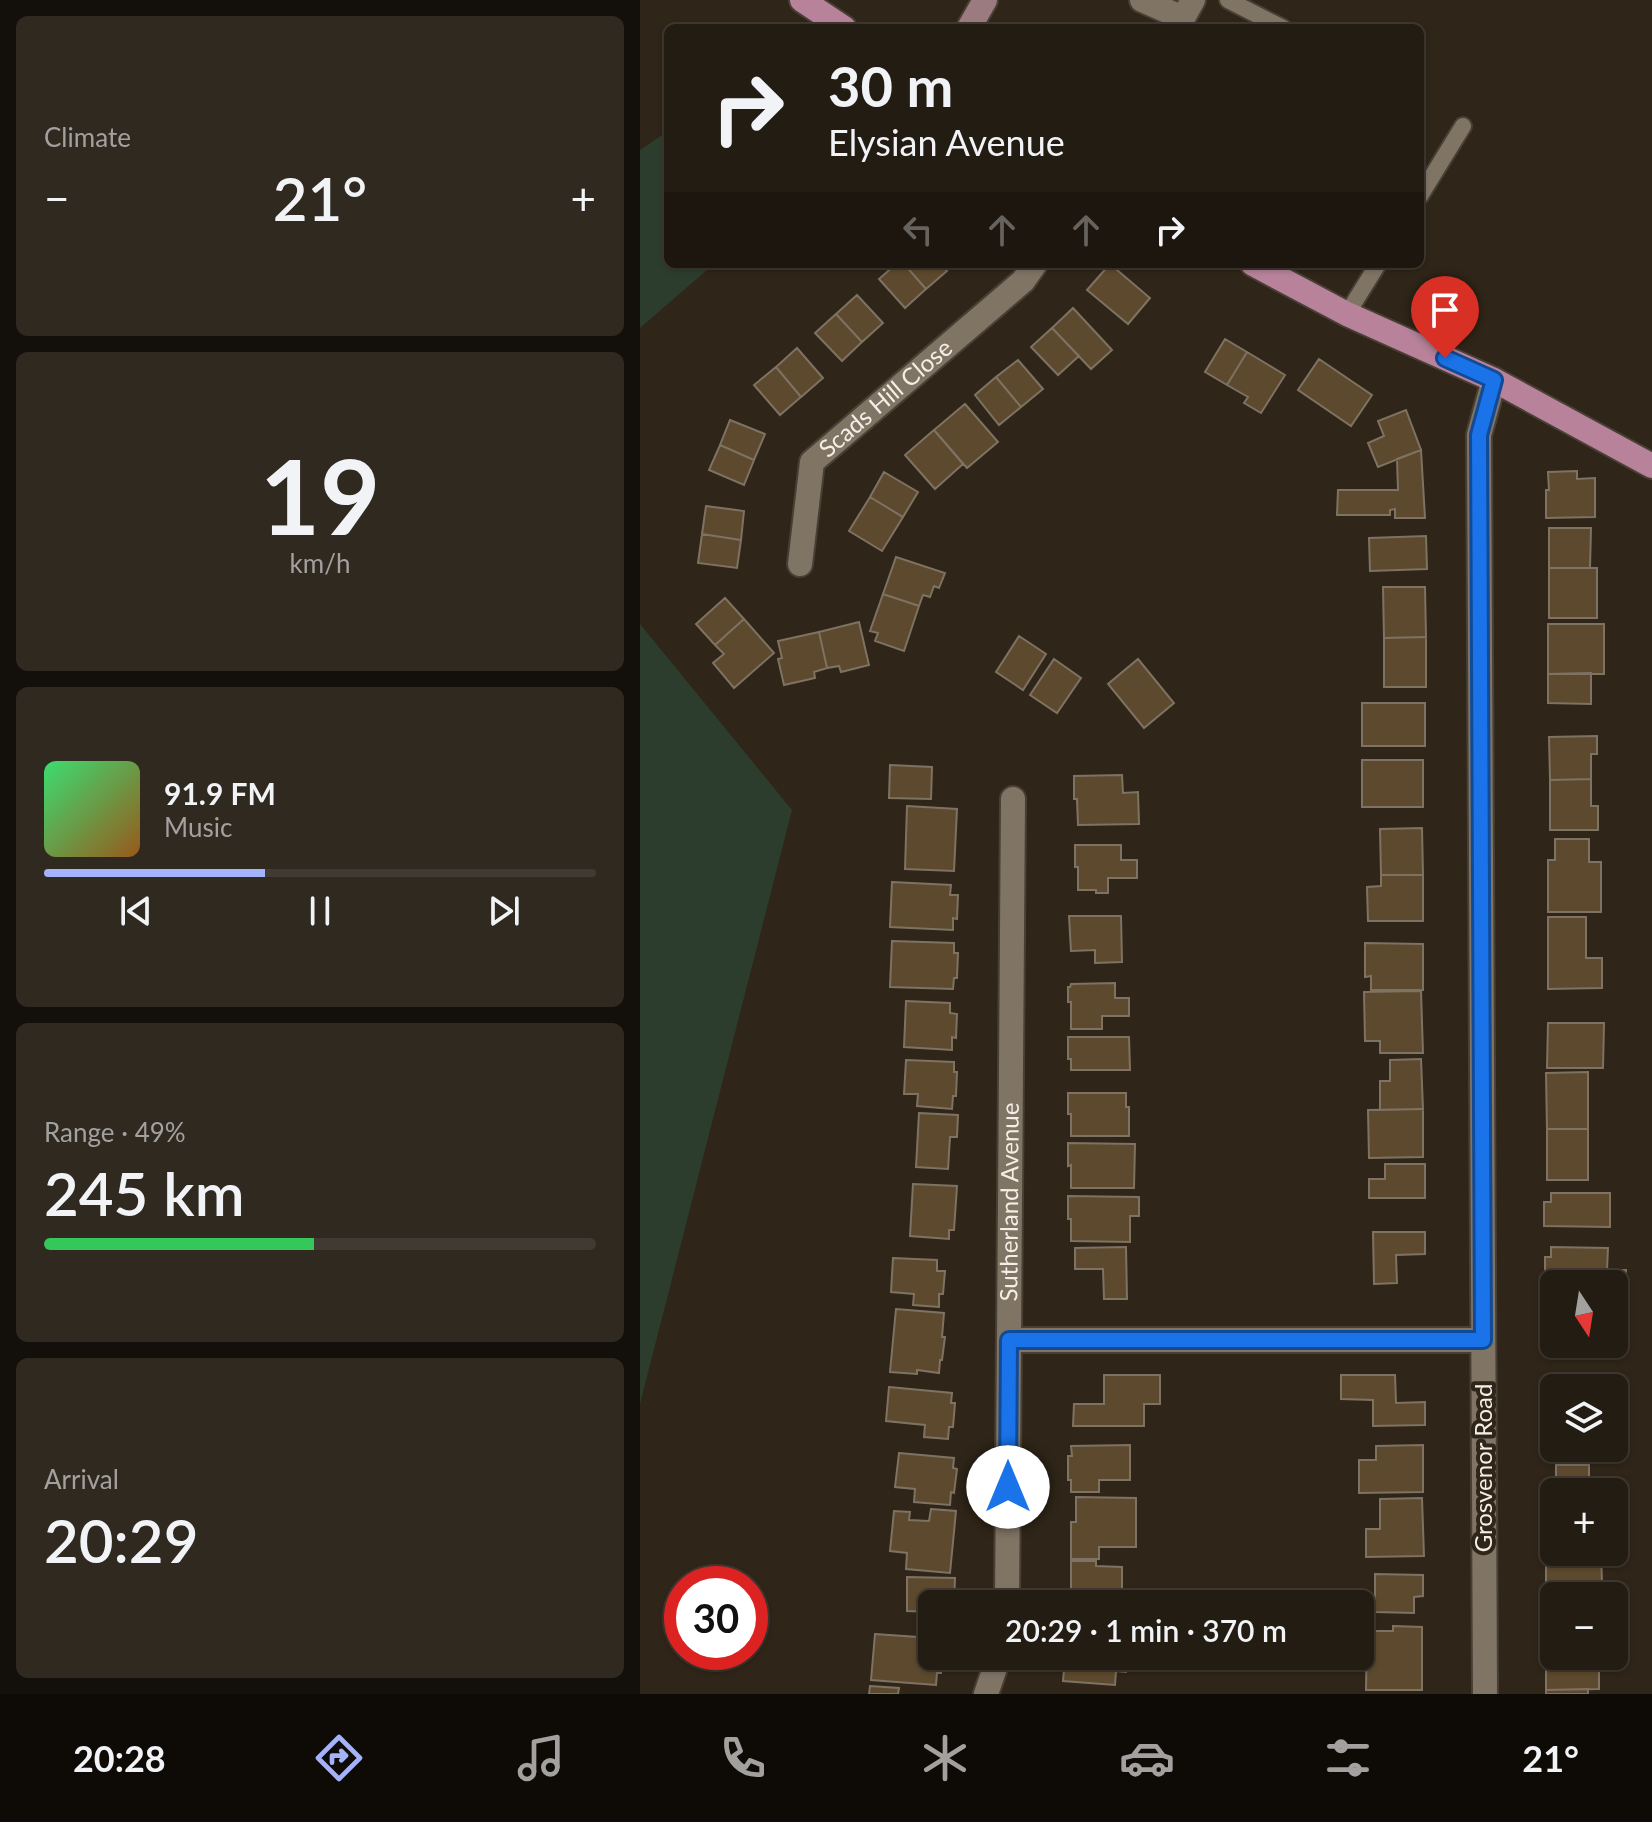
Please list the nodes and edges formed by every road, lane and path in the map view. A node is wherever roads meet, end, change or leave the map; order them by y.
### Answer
1 (802, 0) edge
2 (985, 0) edge
3 (1142, 0) edge
4 (1193, 0) edge
5 (1228, 0) edge
6 (838, 24) edge
7 (971, 24) edge
8 (1275, 24) edge
9 (1463, 126) dead end
10 (1424, 189) edge
11 (1032, 268) edge
12 (1261, 268) edge
13 (1376, 268) edge
14 (1347, 314) junction
15 (1494, 380) junction
16 (1652, 466) edge
17 (800, 564) dead end
18 (1013, 799) dead end
19 (1009, 1340) junction
20 (1483, 1340) junction
21 (1007, 1590) edge
22 (994, 1670) edge
23 (986, 1694) edge
24 (1485, 1694) edge

1 - 6 main road
2 - 7 street
3 - 4 street
5 - 8 lane
9 - 10 lane
11 - 17 street, Scads Hill Close
12 - 14 main road
13 - 14 lane
14 - 15 main road
15 - 16 main road
15 - 20 street, Grosvenor Road
18 - 19 street, Sutherland Avenue
19 - 20 street
19 - 21 street, Sutherland Avenue
20 - 24 street, Grosvenor Road
22 - 23 street

